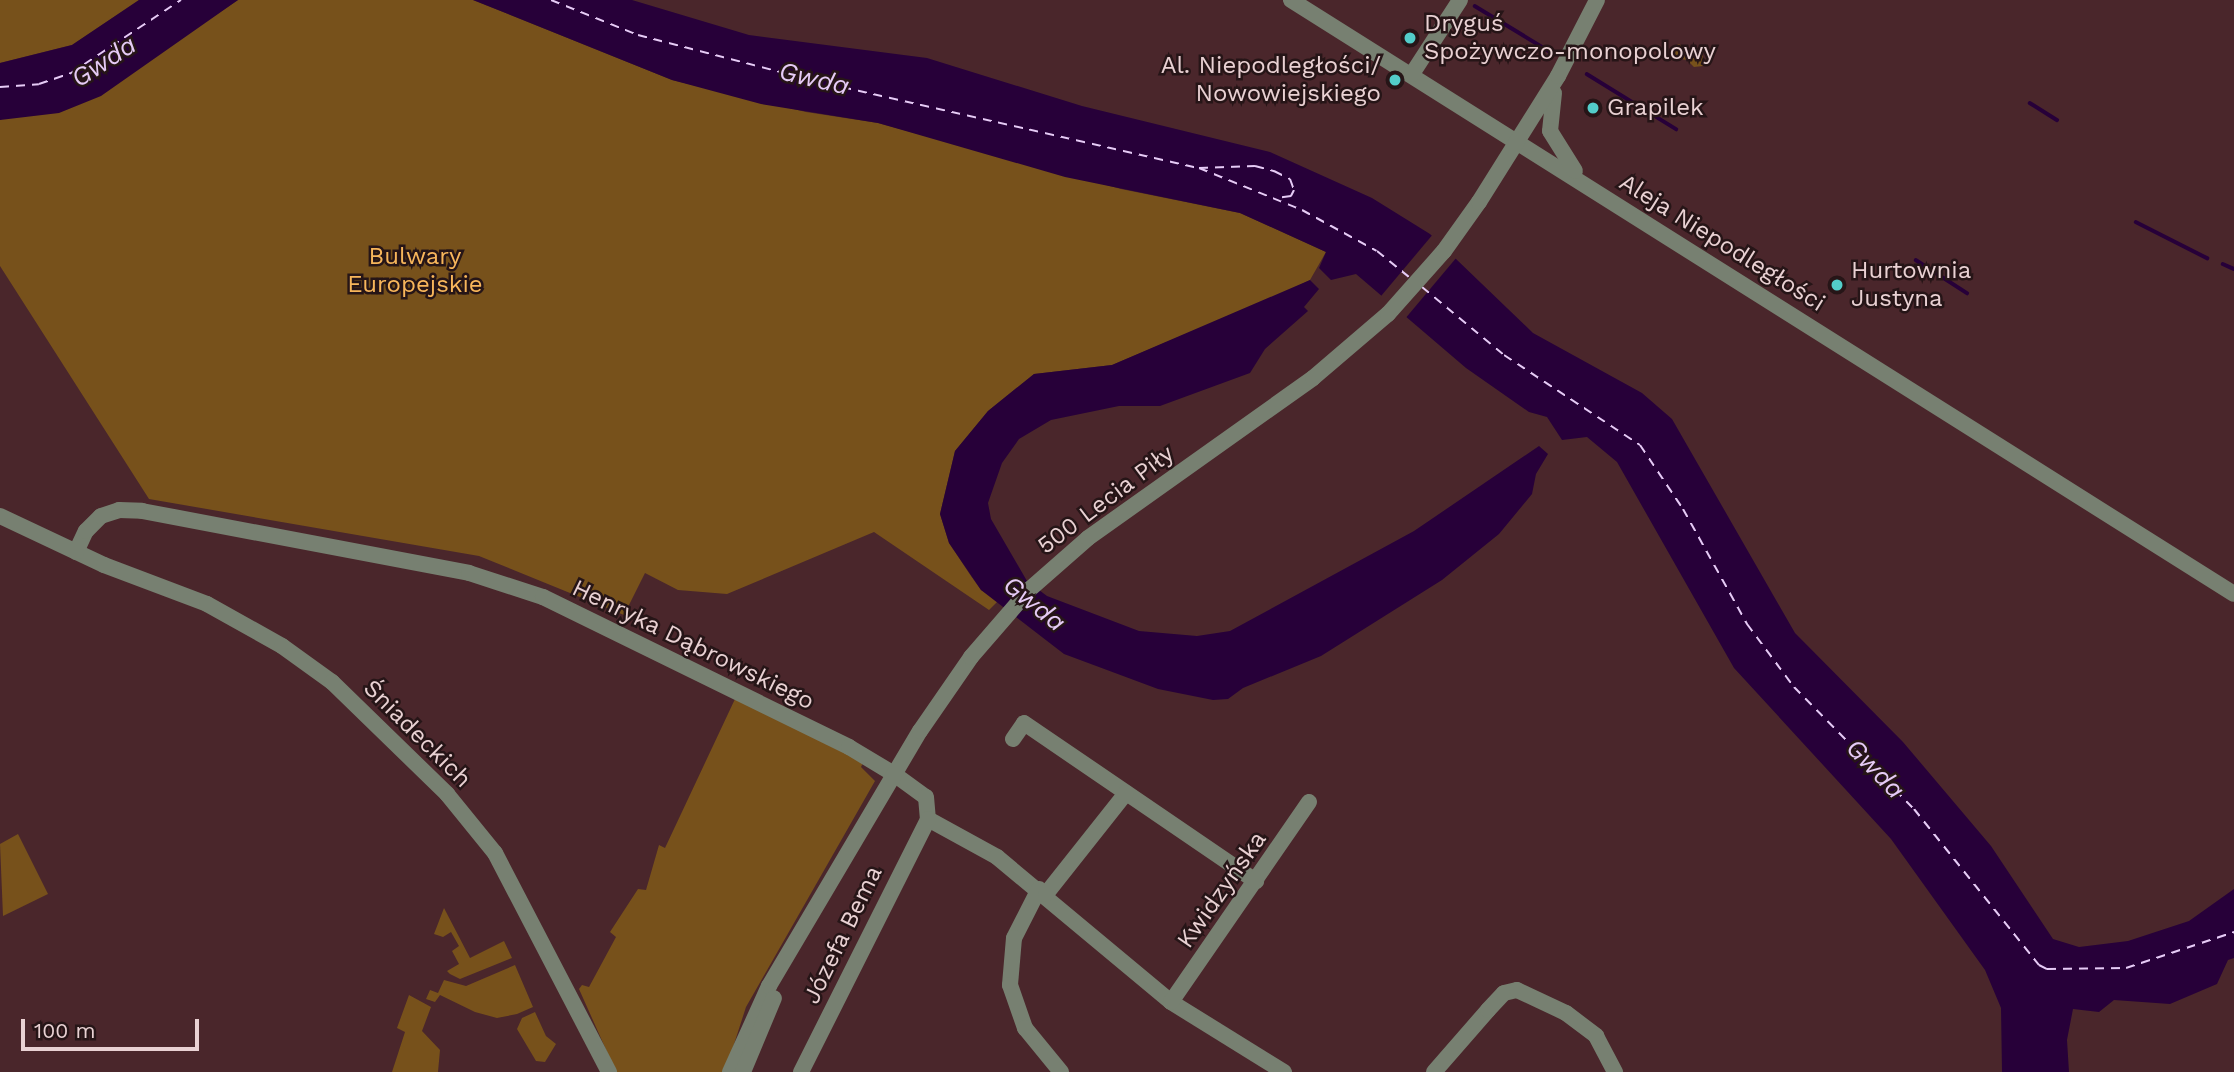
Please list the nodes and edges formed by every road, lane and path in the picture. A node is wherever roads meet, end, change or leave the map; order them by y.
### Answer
1 (1291, 0) edge
2 (1461, 0) edge
3 (1597, 0) edge
4 (1412, 74) junction
5 (1558, 76) junction
6 (1519, 141) junction
7 (1586, 183) junction
8 (0, 516) edge
9 (76, 552) junction
10 (2234, 594) edge
11 (1013, 739) dead end
12 (894, 774) junction
13 (1126, 793) junction
14 (1309, 802) dead end
15 (928, 819) junction
16 (1256, 881) junction
17 (1043, 892) junction
18 (789, 956) junction
19 (1171, 1002) junction
20 (609, 1072) edge
21 (730, 1072) edge
22 (743, 1072) edge
23 (801, 1072) edge
24 (1061, 1072) edge
25 (1284, 1072) edge
26 (1434, 1072) edge
27 (1615, 1072) edge

1 - 4 street, Aleja Niepodległości
2 - 4 street
3 - 5 street, 500 Lecia Piły
4 - 6 street, Aleja Niepodległości
5 - 6 street, 500 Lecia Piły
5 - 7 street
6 - 7 street, Aleja Niepodległości
6 - 12 street, 500 Lecia Piły
7 - 10 street, Aleja Niepodległości
8 - 9 street
9 - 12 street, Henryka Dąbrowskiego
9 - 20 street, Śniadeckich
11 - 13 street
12 - 15 street, Henryka Dąbrowskiego
12 - 18 street, 500 Lecia Piły
13 - 16 street
13 - 17 street
14 - 16 street, Kwidzyńska
15 - 17 street
15 - 23 street, Józefa Bema
16 - 19 street, Kwidzyńska
17 - 19 street
17 - 24 street
18 - 21 street, 500 Lecia Piły
18 - 22 street, 500 Lecia Piły
19 - 25 street
26 - 27 street

